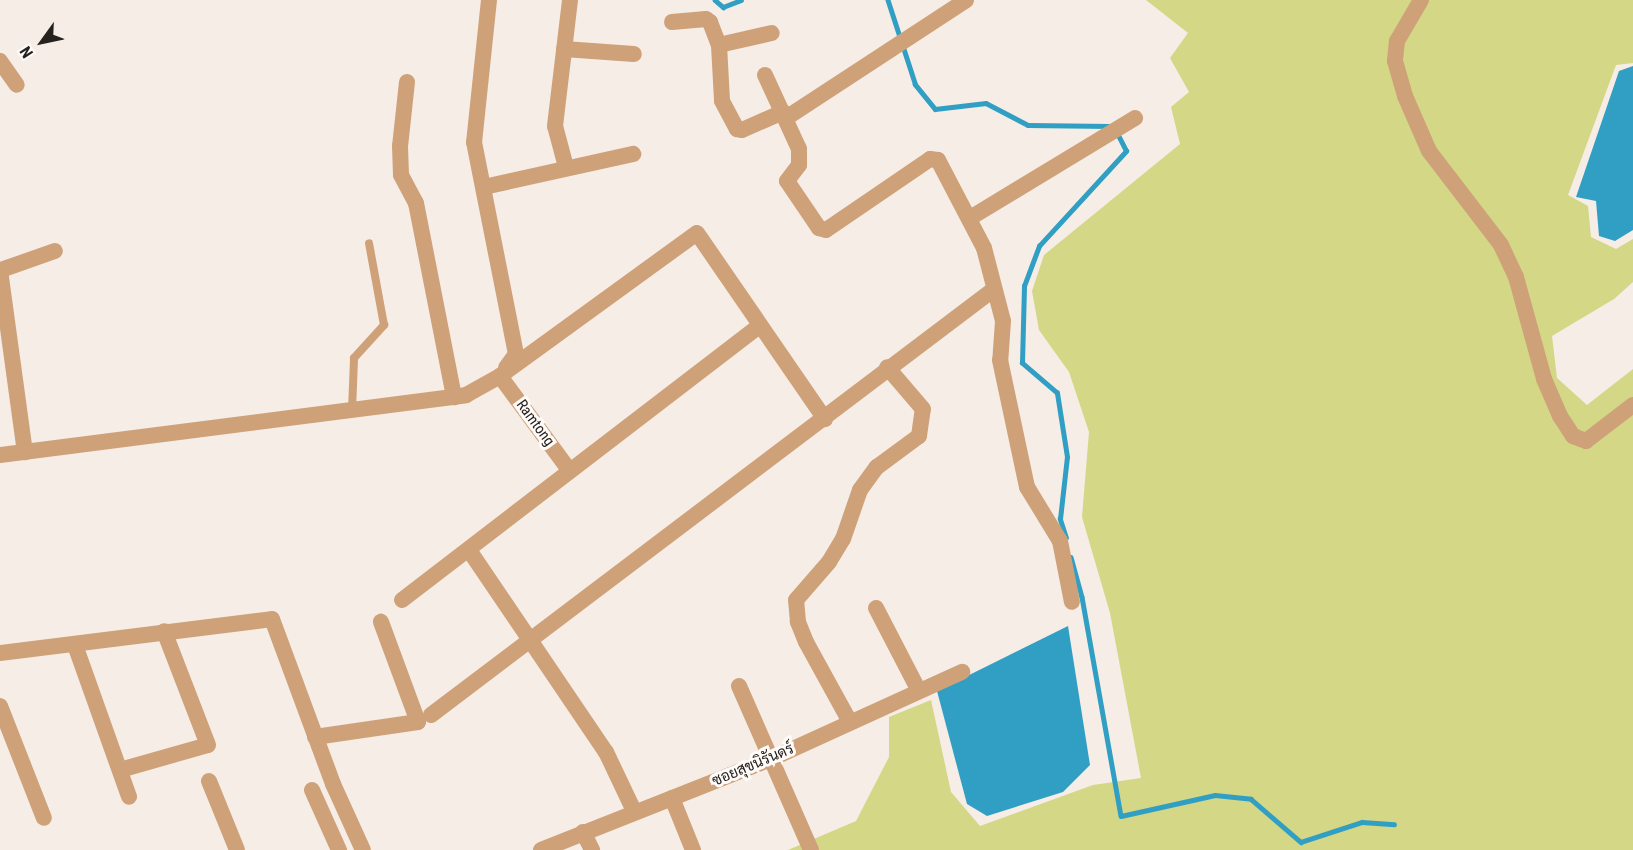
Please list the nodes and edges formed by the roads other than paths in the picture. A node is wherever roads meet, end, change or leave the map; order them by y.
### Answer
1 (489, 0) edge
2 (570, 0) edge
3 (966, 0) edge
4 (1421, 0) edge
5 (672, 22) dead end
6 (772, 33) dead end
7 (719, 45) junction
8 (564, 49) junction
9 (634, 54) dead end
10 (0, 61) edge
11 (765, 75) dead end
12 (407, 82) dead end
13 (17, 85) dead end
14 (785, 115) junction
15 (1123, 126) dead end
16 (633, 154) dead end
17 (566, 167) junction
18 (484, 188) junction
19 (970, 218) junction
20 (369, 243) dead end
21 (55, 251) dead end
22 (0, 270) edge
23 (994, 289) junction
24 (759, 326) junction
25 (887, 367) junction
26 (500, 375) junction
27 (454, 397) junction
28 (1633, 405) edge
29 (352, 411) junction
30 (825, 418) junction
31 (25, 452) junction
32 (0, 455) edge
33 (569, 470) junction
34 (469, 550) junction
35 (402, 600) dead end
36 (1072, 602) dead end
37 (876, 608) dead end
38 (381, 622) dead end
39 (164, 631) junction
40 (533, 641) junction
41 (75, 645) junction
42 (0, 653) edge
43 (962, 672) dead end
44 (739, 686) dead end
45 (919, 691) junction
46 (0, 706) edge
47 (431, 715) dead end
48 (850, 722) junction
49 (315, 737) junction
50 (774, 758) junction
51 (120, 770) junction
52 (209, 781) dead end
53 (312, 790) dead end
54 (129, 797) dead end
55 (672, 798) junction
56 (634, 812) junction
57 (44, 818) dead end
58 (583, 832) junction
59 (237, 850) edge
60 (339, 850) edge
61 (363, 850) edge
62 (541, 850) edge
63 (592, 850) edge
64 (693, 850) edge
65 (811, 850) edge

1 - 18 street
2 - 8 street
3 - 14 street
4 - 28 street
5 - 7 street
6 - 7 street
7 - 14 street
8 - 9 street
8 - 17 street
10 - 13 street
11 - 14 street
12 - 27 street
14 - 19 street
15 - 19 street
16 - 17 street
17 - 18 street
18 - 26 street
19 - 23 street
20 - 29 lane
21 - 22 street
22 - 31 street
23 - 25 street
23 - 36 street
24 - 26 street
24 - 30 street
24 - 33 street
25 - 30 street
25 - 48 street
26 - 27 street
26 - 33 street, Ramtong
27 - 29 street
29 - 31 street
30 - 40 street
31 - 32 street
33 - 34 street
34 - 35 street
34 - 40 street
37 - 45 street
38 - 49 street
39 - 41 street
39 - 49 street
39 - 51 street
40 - 47 street
40 - 56 street
41 - 42 street
41 - 51 street
43 - 45 street, ซอยสุขนิรันดร์
44 - 50 street
45 - 48 street, ซอยสุขนิรันดร์
46 - 57 street
48 - 50 street, ซอยสุขนิรันดร์
49 - 61 street
50 - 55 street, ซอยสุขนิรันดร์
50 - 65 street
51 - 54 street
52 - 59 street
53 - 60 street
55 - 56 street, ซอยสุขนิรันดร์
55 - 64 street
56 - 58 street, ซอยสุขนิรันดร์
58 - 62 street, ซอยสุขนิรันดร์
58 - 63 street

